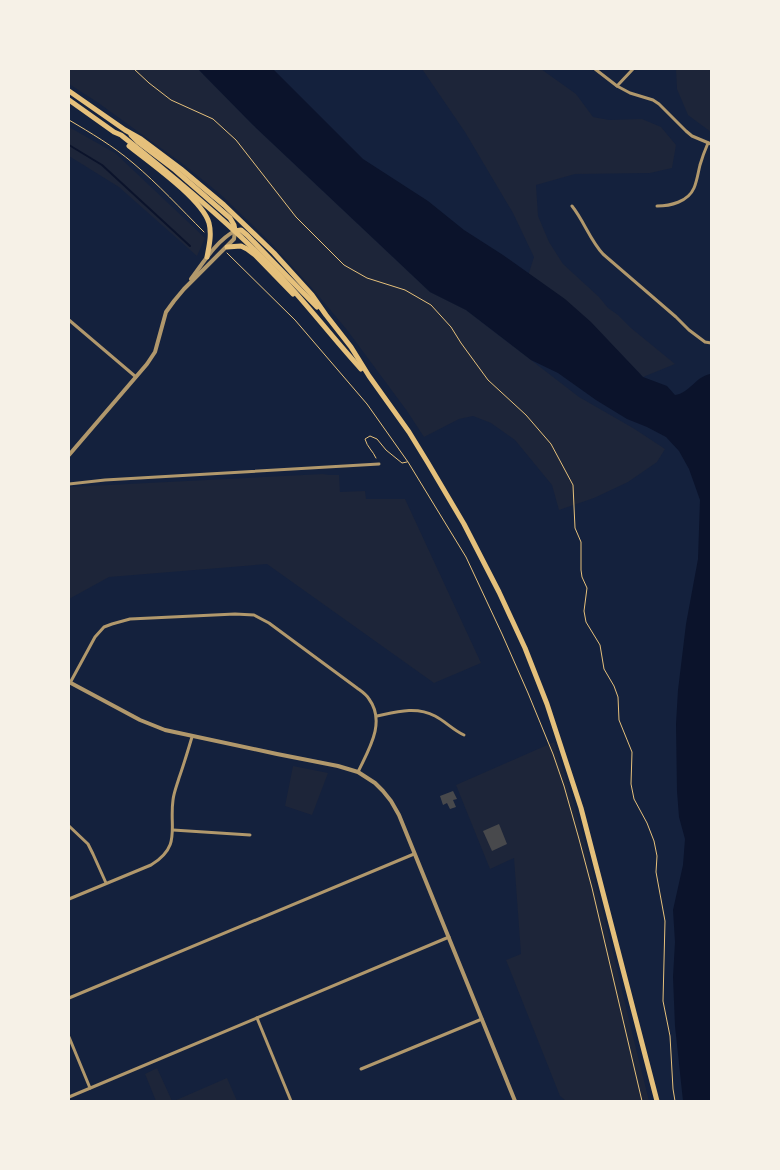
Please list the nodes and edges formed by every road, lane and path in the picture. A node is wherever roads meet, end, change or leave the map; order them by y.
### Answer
1 (134, 69) edge
2 (595, 69) edge
3 (633, 69) edge
4 (617, 86) junction
5 (69, 91) edge
6 (69, 100) edge
7 (69, 120) edge
8 (126, 130) junction
9 (114, 132) junction
10 (710, 144) edge
11 (572, 206) dead end
12 (657, 206) dead end
13 (235, 230) junction
14 (210, 239) junction
15 (225, 249) junction
16 (207, 257) junction
17 (184, 289) junction
18 (302, 300) junction
19 (326, 315) junction
20 (69, 320) edge
21 (711, 343) edge
22 (369, 376) junction
23 (136, 378) junction
24 (69, 455) edge
25 (408, 462) junction
26 (378, 464) joint
27 (69, 484) edge
28 (70, 683) edge
29 (377, 716) junction
30 (464, 735) dead end
31 (192, 737) junction
32 (358, 772) junction
33 (69, 826) edge
34 (173, 830) junction
35 (250, 835) dead end
36 (414, 854) junction
37 (106, 883) junction
38 (69, 899) edge
39 (450, 937) junction
40 (69, 998) edge
41 (256, 1018) junction
42 (483, 1018) junction
43 (69, 1037) edge
44 (361, 1069) dead end
45 (90, 1088) junction
46 (69, 1097) edge
47 (291, 1101) edge
48 (516, 1101) edge
49 (642, 1101) edge
50 (657, 1101) edge
51 (675, 1101) edge

1 - 51 path
2 - 4 street
3 - 4 street
4 - 10 street
5 - 8 highway
6 - 9 highway
7 - 14 path
8 - 13 highway
8 - 19 highway
9 - 13 highway
9 - 14 highway
10 - 12 street
11 - 21 street
13 - 15 street
13 - 16 street
13 - 18 highway
13 - 19 highway
14 - 16 highway
15 - 17 street
15 - 18 highway
15 - 25 path
16 - 17 street
17 - 23 street
18 - 22 highway
19 - 22 highway
20 - 23 street
22 - 50 highway
23 - 24 street
25 - 26 path
25 - 49 path
26 - 27 street
28 - 29 street
28 - 31 street
29 - 30 street
29 - 32 street
31 - 32 street
31 - 34 street
32 - 36 street
33 - 37 street
34 - 35 street
34 - 37 street
36 - 39 street
36 - 40 street
37 - 38 street
39 - 41 street
39 - 42 street
41 - 45 street
41 - 47 street
42 - 44 street
42 - 48 street
43 - 45 street
45 - 46 street

